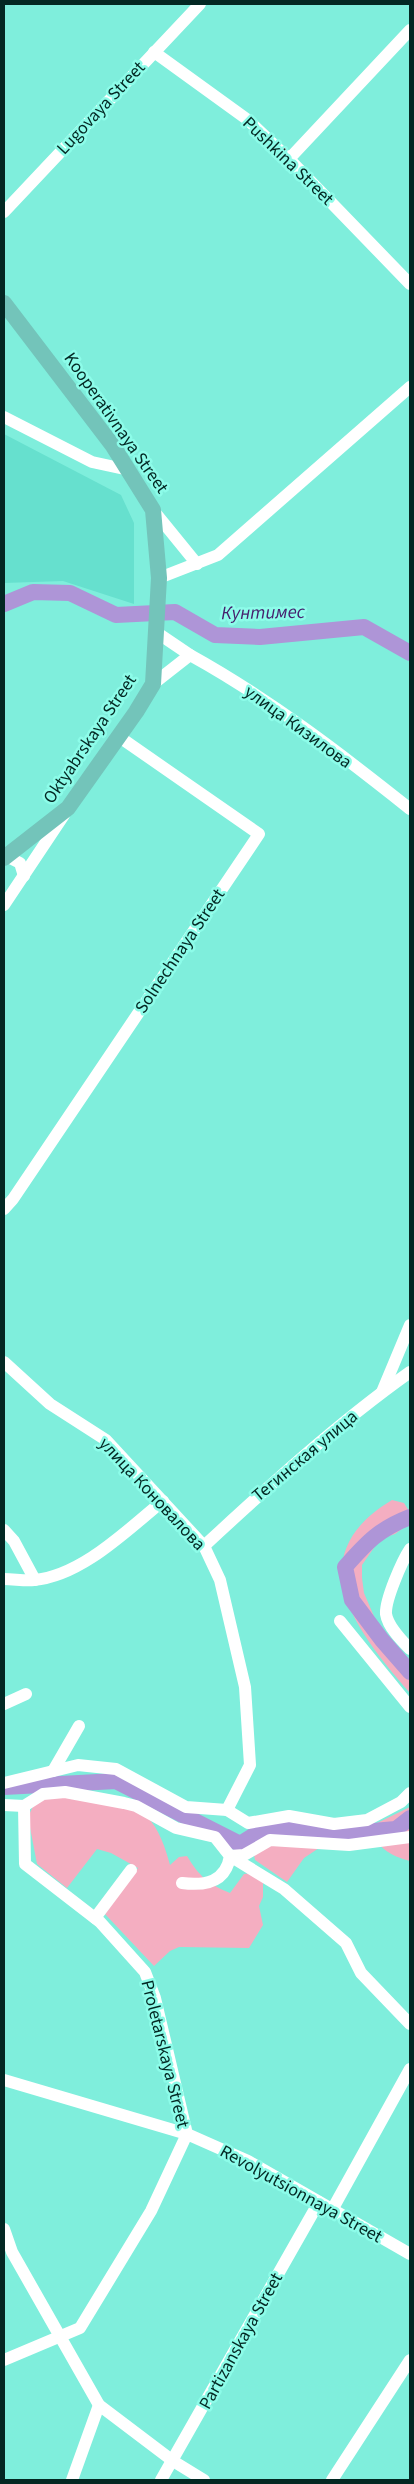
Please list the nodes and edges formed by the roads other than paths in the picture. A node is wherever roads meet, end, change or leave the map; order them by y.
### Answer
1 (200, 4) edge
2 (410, 30) edge
3 (154, 52) junction
4 (289, 159) junction
5 (4, 212) edge
6 (410, 284) edge
7 (4, 303) edge
8 (410, 387) edge
9 (4, 417) edge
10 (129, 470) junction
11 (153, 510) junction
12 (197, 564) junction
13 (159, 578) junction
14 (156, 632) junction
15 (190, 655) junction
16 (153, 684) junction
17 (118, 736) junction
18 (408, 802) edge
19 (68, 808) junction
20 (410, 815) edge
21 (5, 857) edge
22 (24, 876) junction
23 (4, 905) edge
24 (4, 1209) edge
25 (410, 1325) edge
26 (4, 1362) edge
27 (410, 1372) edge
28 (381, 1392) junction
29 (164, 1500) junction
30 (4, 1530) edge
31 (204, 1546) junction
32 (410, 1549) edge
33 (4, 1579) edge
34 (35, 1580) junction
35 (340, 1621) dead end
36 (410, 1649) edge
37 (26, 1694) dead end
38 (4, 1704) edge
39 (410, 1707) edge
40 (79, 1726) dead end
41 (53, 1771) junction
42 (4, 1783) edge
43 (410, 1793) edge
44 (4, 1805) edge
45 (24, 1806) junction
46 (228, 1810) junction
47 (410, 1837) edge
48 (230, 1856) junction
49 (245, 1860) junction
50 (131, 1870) dead end
51 (182, 1883) dead end
52 (95, 1918) junction
53 (410, 2024) edge
54 (410, 2069) edge
55 (4, 2082) edge
56 (187, 2134) junction
57 (319, 2202) junction
58 (332, 2210) junction
59 (4, 2229) edge
60 (410, 2254) edge
61 (58, 2336) junction
62 (4, 2360) edge
63 (410, 2360) edge
64 (99, 2405) junction
65 (173, 2461) junction
66 (72, 2480) edge
67 (161, 2480) edge
68 (204, 2480) edge
69 (332, 2480) edge

1 - 3 street, Lugovaya Street
2 - 4 street
3 - 4 street, Pushkina Street
3 - 5 street, Lugovaya Street
4 - 6 street, Pushkina Street
7 - 10 main road, Kooperativnaya Street
8 - 12 street
9 - 10 street
10 - 11 main road, Kooperativnaya Street
11 - 12 street, Kooperativnaya Street
11 - 13 main road, Oktyabrskaya Street
12 - 13 street
13 - 14 main road, Oktyabrskaya Street
14 - 15 street, улица Кизилова
14 - 16 main road, Oktyabrskaya Street
15 - 16 street
15 - 18 street, улица Кизилова
16 - 17 main road, Oktyabrskaya Street
17 - 19 main road, Oktyabrskaya Street
17 - 24 street, Solnechnaya Street
18 - 20 street, улица Кизилова
19 - 21 main road
19 - 22 street, Oktyabrskaya Street
21 - 22 street
22 - 23 street, Oktyabrskaya Street
25 - 28 street
26 - 29 street, улица Коновалова
27 - 28 street, Тегинская улица
28 - 31 street, Тегинская улица
29 - 31 street, улица Коновалова
29 - 34 street
30 - 34 street
31 - 46 street, улица Коновалова
32 - 36 street
33 - 34 street
35 - 39 street
37 - 38 street
40 - 41 street
41 - 42 street
41 - 46 street
43 - 46 street
44 - 45 street
45 - 48 street
45 - 52 street, Proletarskaya Street
47 - 49 street
48 - 49 street
48 - 51 street
49 - 53 street
50 - 52 street
52 - 56 street, Proletarskaya Street
54 - 58 street
55 - 56 street, Revolyutsionnaya Street
56 - 57 street, Revolyutsionnaya Street
56 - 61 street, Proletarskaya Street
57 - 58 street, Revolyutsionnaya Street
57 - 65 street, Partizanskaya Street
58 - 60 street, Revolyutsionnaya Street
59 - 61 street
61 - 62 street, Proletarskaya Street
61 - 64 street
63 - 69 street
64 - 65 street
64 - 66 street
65 - 67 street, Partizanskaya Street
65 - 68 street

